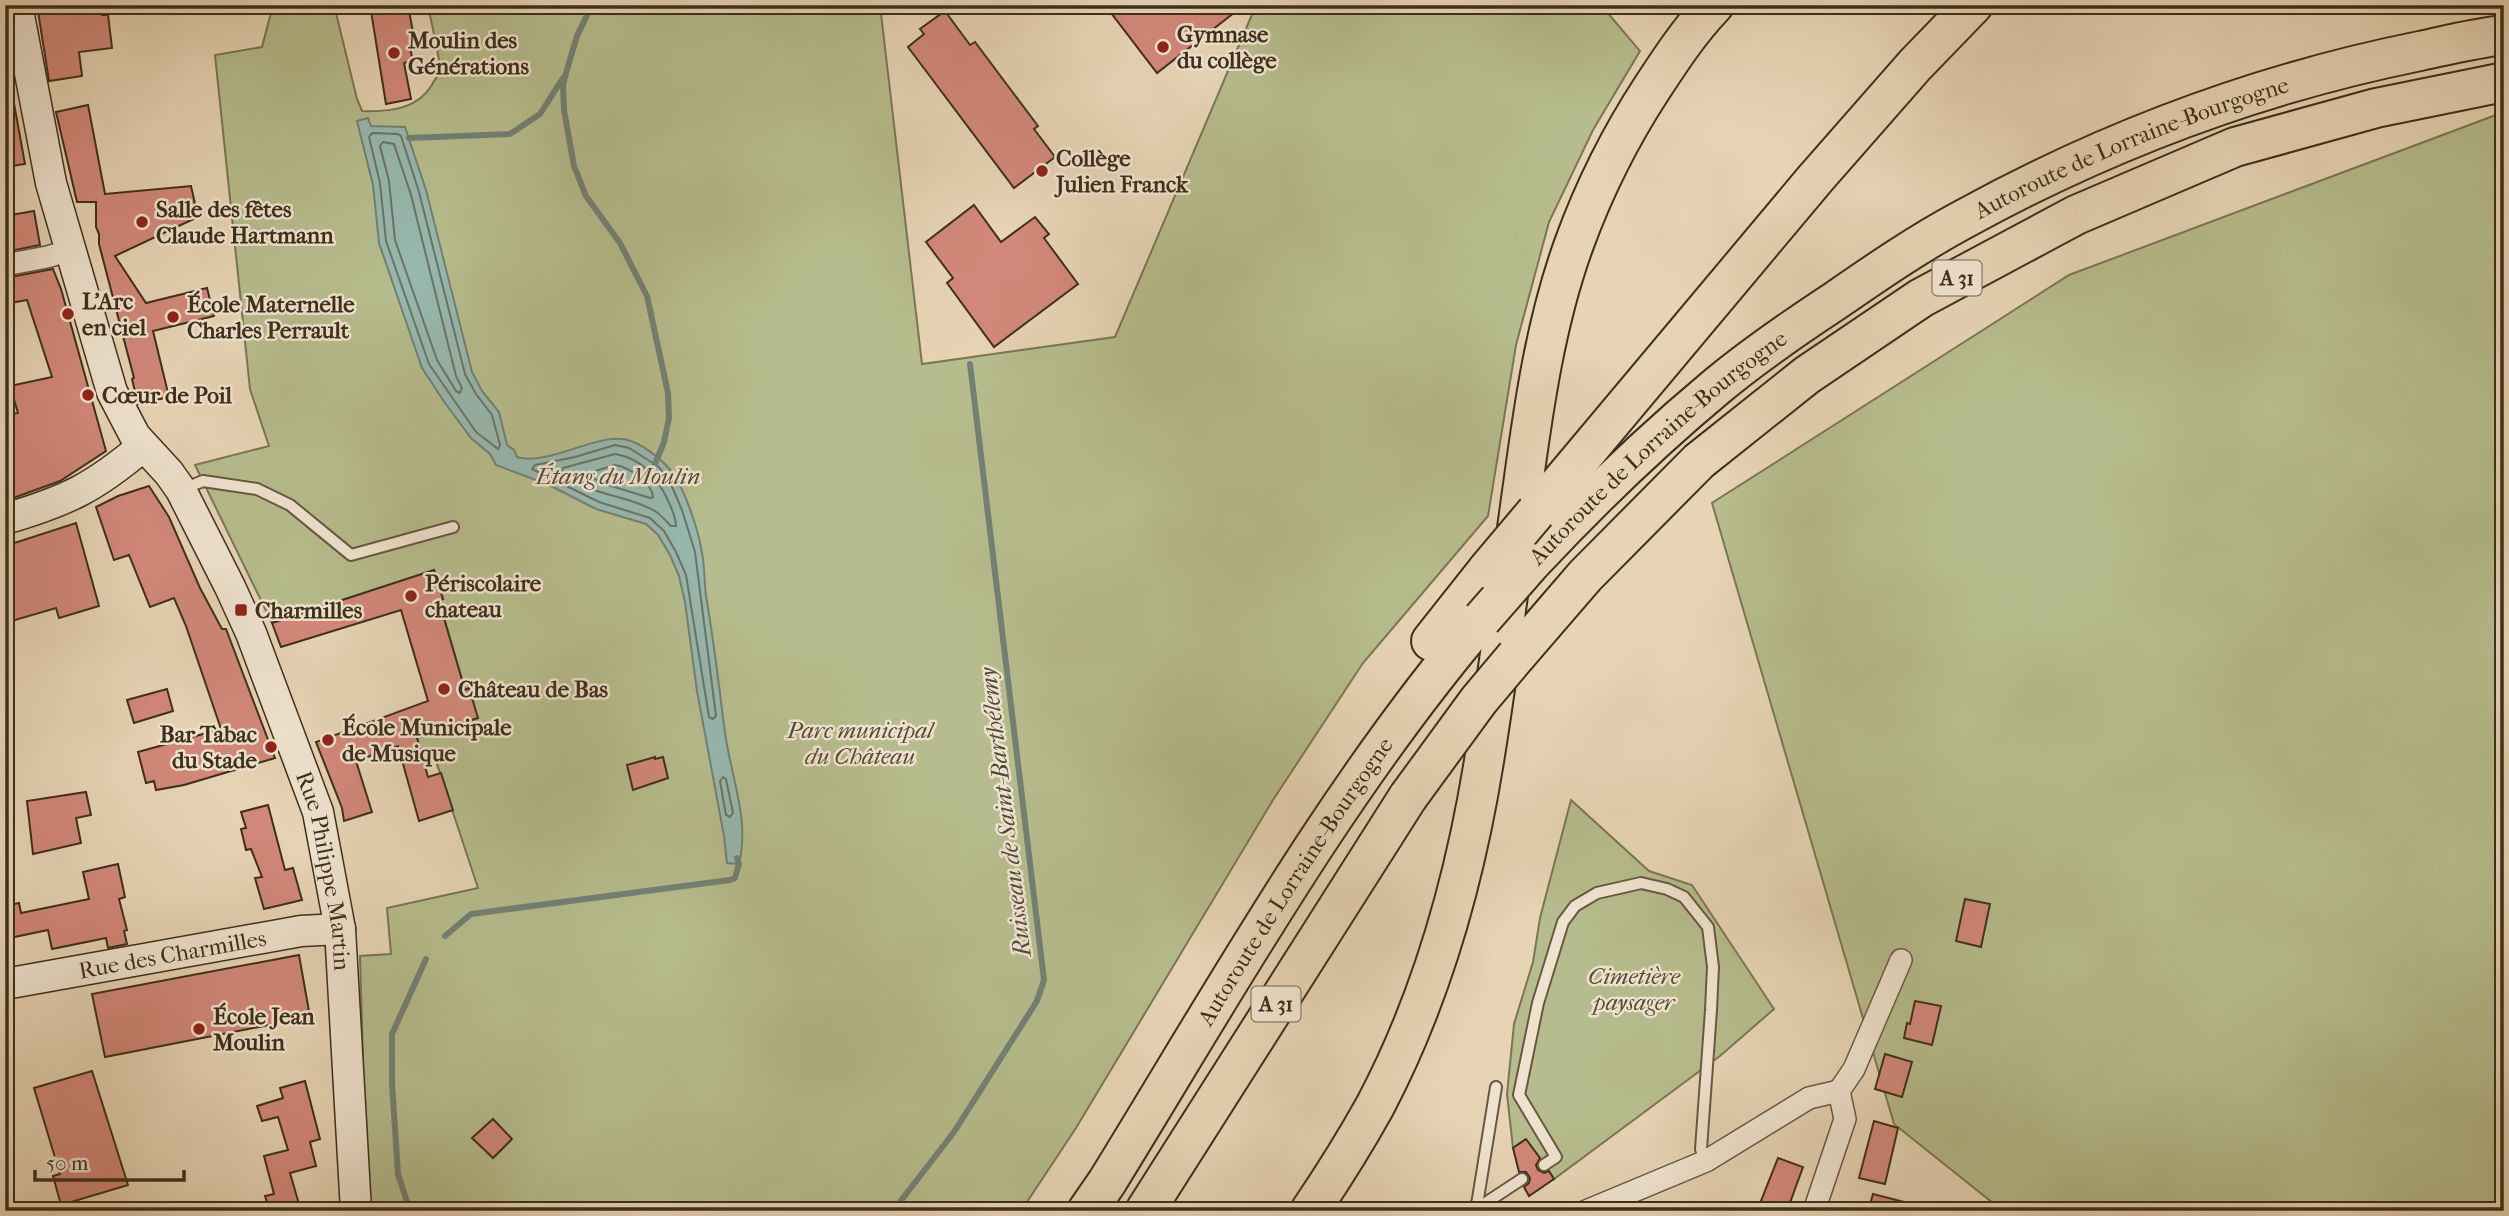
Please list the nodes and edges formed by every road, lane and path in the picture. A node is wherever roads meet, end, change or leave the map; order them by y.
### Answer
1 (17, 5) edge
2 (1714, 5) edge
3 (1973, 5) edge
4 (2504, 35) edge
5 (15, 57) edge
6 (2504, 82) edge
7 (71, 250) junction
8 (5, 265) edge
9 (143, 446) junction
10 (181, 490) junction
11 (5, 519) edge
12 (453, 527) dead end
13 (1301, 865) junction
14 (340, 929) junction
15 (1901, 960) dead end
16 (5, 984) edge
17 (1496, 1087) dead end
18 (1839, 1091) junction
19 (1706, 1161) junction
20 (1544, 1165) dead end
21 (1522, 1179) dead end
22 (1477, 1207) edge
23 (356, 1211) edge
24 (1087, 1211) edge
25 (1145, 1211) edge
26 (1310, 1211) edge
27 (1587, 1211) edge
28 (1814, 1211) edge

1 - 5 street, Rue Philippe Martin
2 - 26 highway
3 - 13 highway, bridge
4 - 13 highway, Autoroute de Lorraine-Bourgogne / A 31, bridge
5 - 7 street, Rue Philippe Martin
6 - 25 highway, Autoroute de Lorraine-Bourgogne / A 31, bridge
7 - 8 street
7 - 9 street, Rue Philippe Martin
9 - 10 street, Rue Philippe Martin
9 - 11 street
10 - 12 lane
10 - 14 street, Rue Philippe Martin
13 - 24 highway, Autoroute de Lorraine-Bourgogne / A 31
14 - 16 street, Rue des Charmilles
14 - 23 street, Rue Philippe Martin
15 - 18 street
17 - 22 lane
18 - 19 street
18 - 28 street
19 - 20 lane
19 - 27 street
21 - 22 lane

